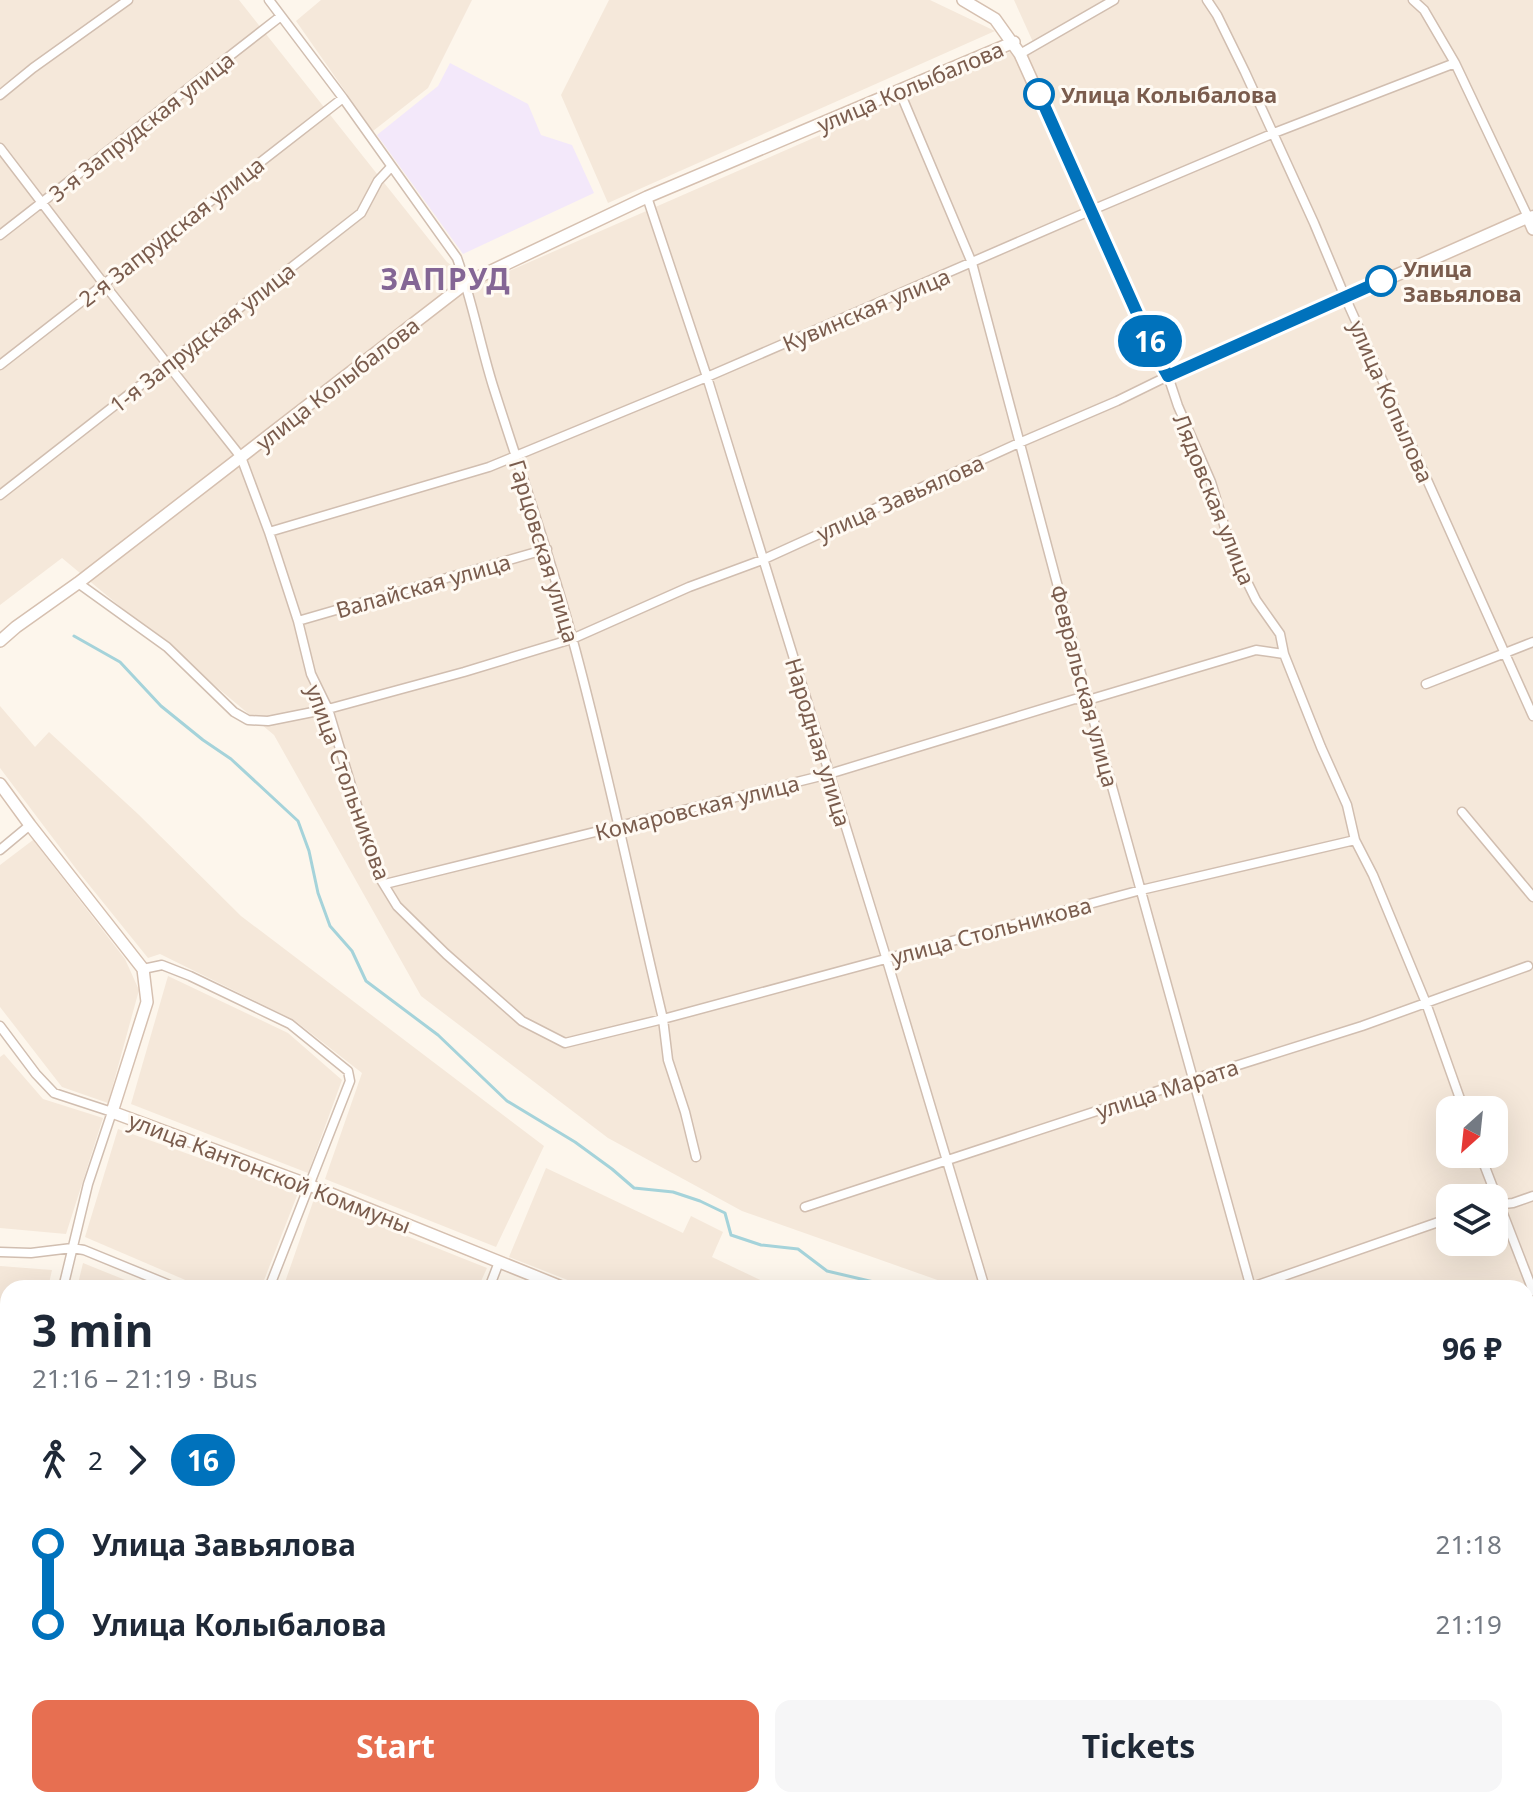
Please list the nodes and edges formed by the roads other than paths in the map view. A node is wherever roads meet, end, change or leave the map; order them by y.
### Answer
1 (128, 0) edge
2 (269, 0) edge
3 (963, 0) edge
4 (1114, 0) edge
5 (1207, 0) edge
6 (1413, 0) edge
7 (281, 16) junction
8 (1014, 42) junction
9 (1020, 54) junction
10 (1455, 63) junction
11 (899, 90) junction
12 (0, 95) edge
13 (343, 98) junction
14 (1274, 133) junction
15 (0, 148) edge
16 (391, 167) junction
17 (647, 197) junction
18 (42, 203) junction
19 (1092, 210) junction
20 (1531, 220) edge
21 (0, 235) edge
22 (972, 263) junction
23 (466, 283) junction
24 (104, 284) junction
25 (1345, 297) junction
26 (167, 364) junction
27 (0, 365) edge
28 (1168, 376) junction
29 (707, 377) junction
30 (1019, 443) junction
31 (516, 455) junction
32 (241, 457) junction
33 (0, 495) edge
34 (269, 532) junction
35 (547, 549) junction
36 (762, 560) junction
37 (78, 583) junction
38 (298, 621) junction
39 (572, 639) junction
40 (0, 641) edge
41 (1533, 642) edge
42 (1505, 653) junction
43 (1284, 654) junction
44 (1426, 684) dead end
45 (1088, 700) junction
46 (328, 709) junction
47 (1533, 716) edge
48 (829, 774) junction
49 (0, 784) edge
50 (1462, 812) dead end
51 (30, 825) junction
52 (617, 827) junction
53 (1355, 840) junction
54 (0, 850) edge
55 (385, 884) junction
56 (1141, 890) junction
57 (1533, 897) edge
58 (886, 957) junction
59 (1528, 966) dead end
60 (143, 969) junction
61 (1426, 1003) junction
62 (663, 1019) junction
63 (0, 1026) edge
64 (12, 1042) junction
65 (0, 1047) edge
66 (1194, 1079) junction
67 (1459, 1096) edge
68 (112, 1112) junction
69 (696, 1157) dead end
70 (947, 1161) junction
71 (309, 1185) junction
72 (1533, 1196) edge
73 (1508, 1204) edge
74 (805, 1207) dead end
75 (1436, 1223) edge
76 (1508, 1233) edge
77 (72, 1248) junction
78 (0, 1252) edge
79 (499, 1262) junction
80 (65, 1280) edge
81 (157, 1280) edge
82 (272, 1280) edge
83 (492, 1280) edge
84 (544, 1280) edge
85 (983, 1280) edge
86 (1248, 1280) edge
87 (1273, 1280) edge
88 (1528, 1280) edge

1 - 12 street
2 - 7 street, Гарцовская улица
3 - 8 street, Лядовская улица
4 - 9 street, улица Колыбалова
5 - 14 street, улица Копылова
6 - 10 street
7 - 13 street, Гарцовская улица
7 - 18 street, 3-я Запрудская улица
8 - 9 street, Лядовская улица
8 - 11 street, улица Колыбалова
9 - 19 street, Лядовская улица
10 - 14 street, Кувинская улица
10 - 20 street
11 - 17 street, улица Колыбалова
11 - 22 street, Февральская улица
13 - 16 street, Гарцовская улица
13 - 24 street, 2-я Запрудская улица
14 - 19 street, Кувинская улица
14 - 25 street, улица Копылова
15 - 18 street, улица Стольникова
16 - 23 street, Гарцовская улица
16 - 26 street, 1-я Запрудская улица
17 - 23 street, улица Колыбалова
17 - 29 street, Народная улица
18 - 21 street, 3-я Запрудская улица
18 - 24 street, улица Стольникова
19 - 22 street, Кувинская улица
19 - 28 street, Лядовская улица
20 - 25 street, улица Завьялова
22 - 29 street, Кувинская улица
22 - 30 street, Февральская улица
23 - 31 street, Гарцовская улица
23 - 32 street, улица Колыбалова
24 - 26 street, улица Стольникова
24 - 27 street, 2-я Запрудская улица
25 - 28 street, улица Завьялова
25 - 42 street, улица Копылова
26 - 32 street, улица Стольникова
26 - 33 street, 1-я Запрудская улица
28 - 30 street, улица Завьялова
28 - 43 street, Лядовская улица
29 - 31 street, Кувинская улица
29 - 36 street, Народная улица
30 - 36 street, улица Завьялова
30 - 45 street, Февральская улица
31 - 34 street, Кувинская улица
31 - 35 street, Гарцовская улица
32 - 34 street, улица Стольникова
32 - 37 street, улица Колыбалова
34 - 38 street, улица Стольникова
35 - 38 street, Валайская улица
35 - 39 street, Гарцовская улица
36 - 39 street, улица Завьялова
36 - 48 street, Народная улица
37 - 40 street, улица Колыбалова
37 - 46 street, улица Завьялова
38 - 46 street, улица Стольникова
39 - 46 street, улица Завьялова
39 - 52 street, Гарцовская улица
41 - 42 street
42 - 44 street
42 - 47 street, улица Копылова
43 - 45 street, Комаровская улица
43 - 53 street, Лядовская улица
45 - 48 street, Комаровская улица
45 - 56 street, Февральская улица
46 - 55 street, улица Стольникова
48 - 52 street, Комаровская улица
48 - 58 street, Народная улица
49 - 51 street
50 - 57 street
51 - 54 street
51 - 60 street
52 - 55 street, Комаровская улица
52 - 62 street, Гарцовская улица
53 - 56 street, улица Стольникова
53 - 61 street, Лядовская улица
55 - 62 street, улица Стольникова
56 - 58 street, улица Стольникова
56 - 66 street, Февральская улица
58 - 62 street, улица Стольникова
58 - 70 street, Народная улица
59 - 61 street, улица Марата
60 - 68 street
60 - 71 street
61 - 66 street, улица Марата
61 - 67 street, Лядовская улица
62 - 69 street, Гарцовская улица
63 - 64 street, улица Кантонской Коммуны
64 - 65 street
64 - 68 street, улица Кантонской Коммуны
66 - 70 street, улица Марата
66 - 86 street, Февральская улица
68 - 71 street, улица Кантонской Коммуны
68 - 77 street
70 - 74 street, улица Марата
70 - 85 street, Народная улица
71 - 79 street, улица Кантонской Коммуны
71 - 82 street
72 - 73 street
75 - 87 street
76 - 88 street
77 - 78 street
77 - 80 street
77 - 81 street
79 - 83 street
79 - 84 street, улица Кантонской Коммуны

